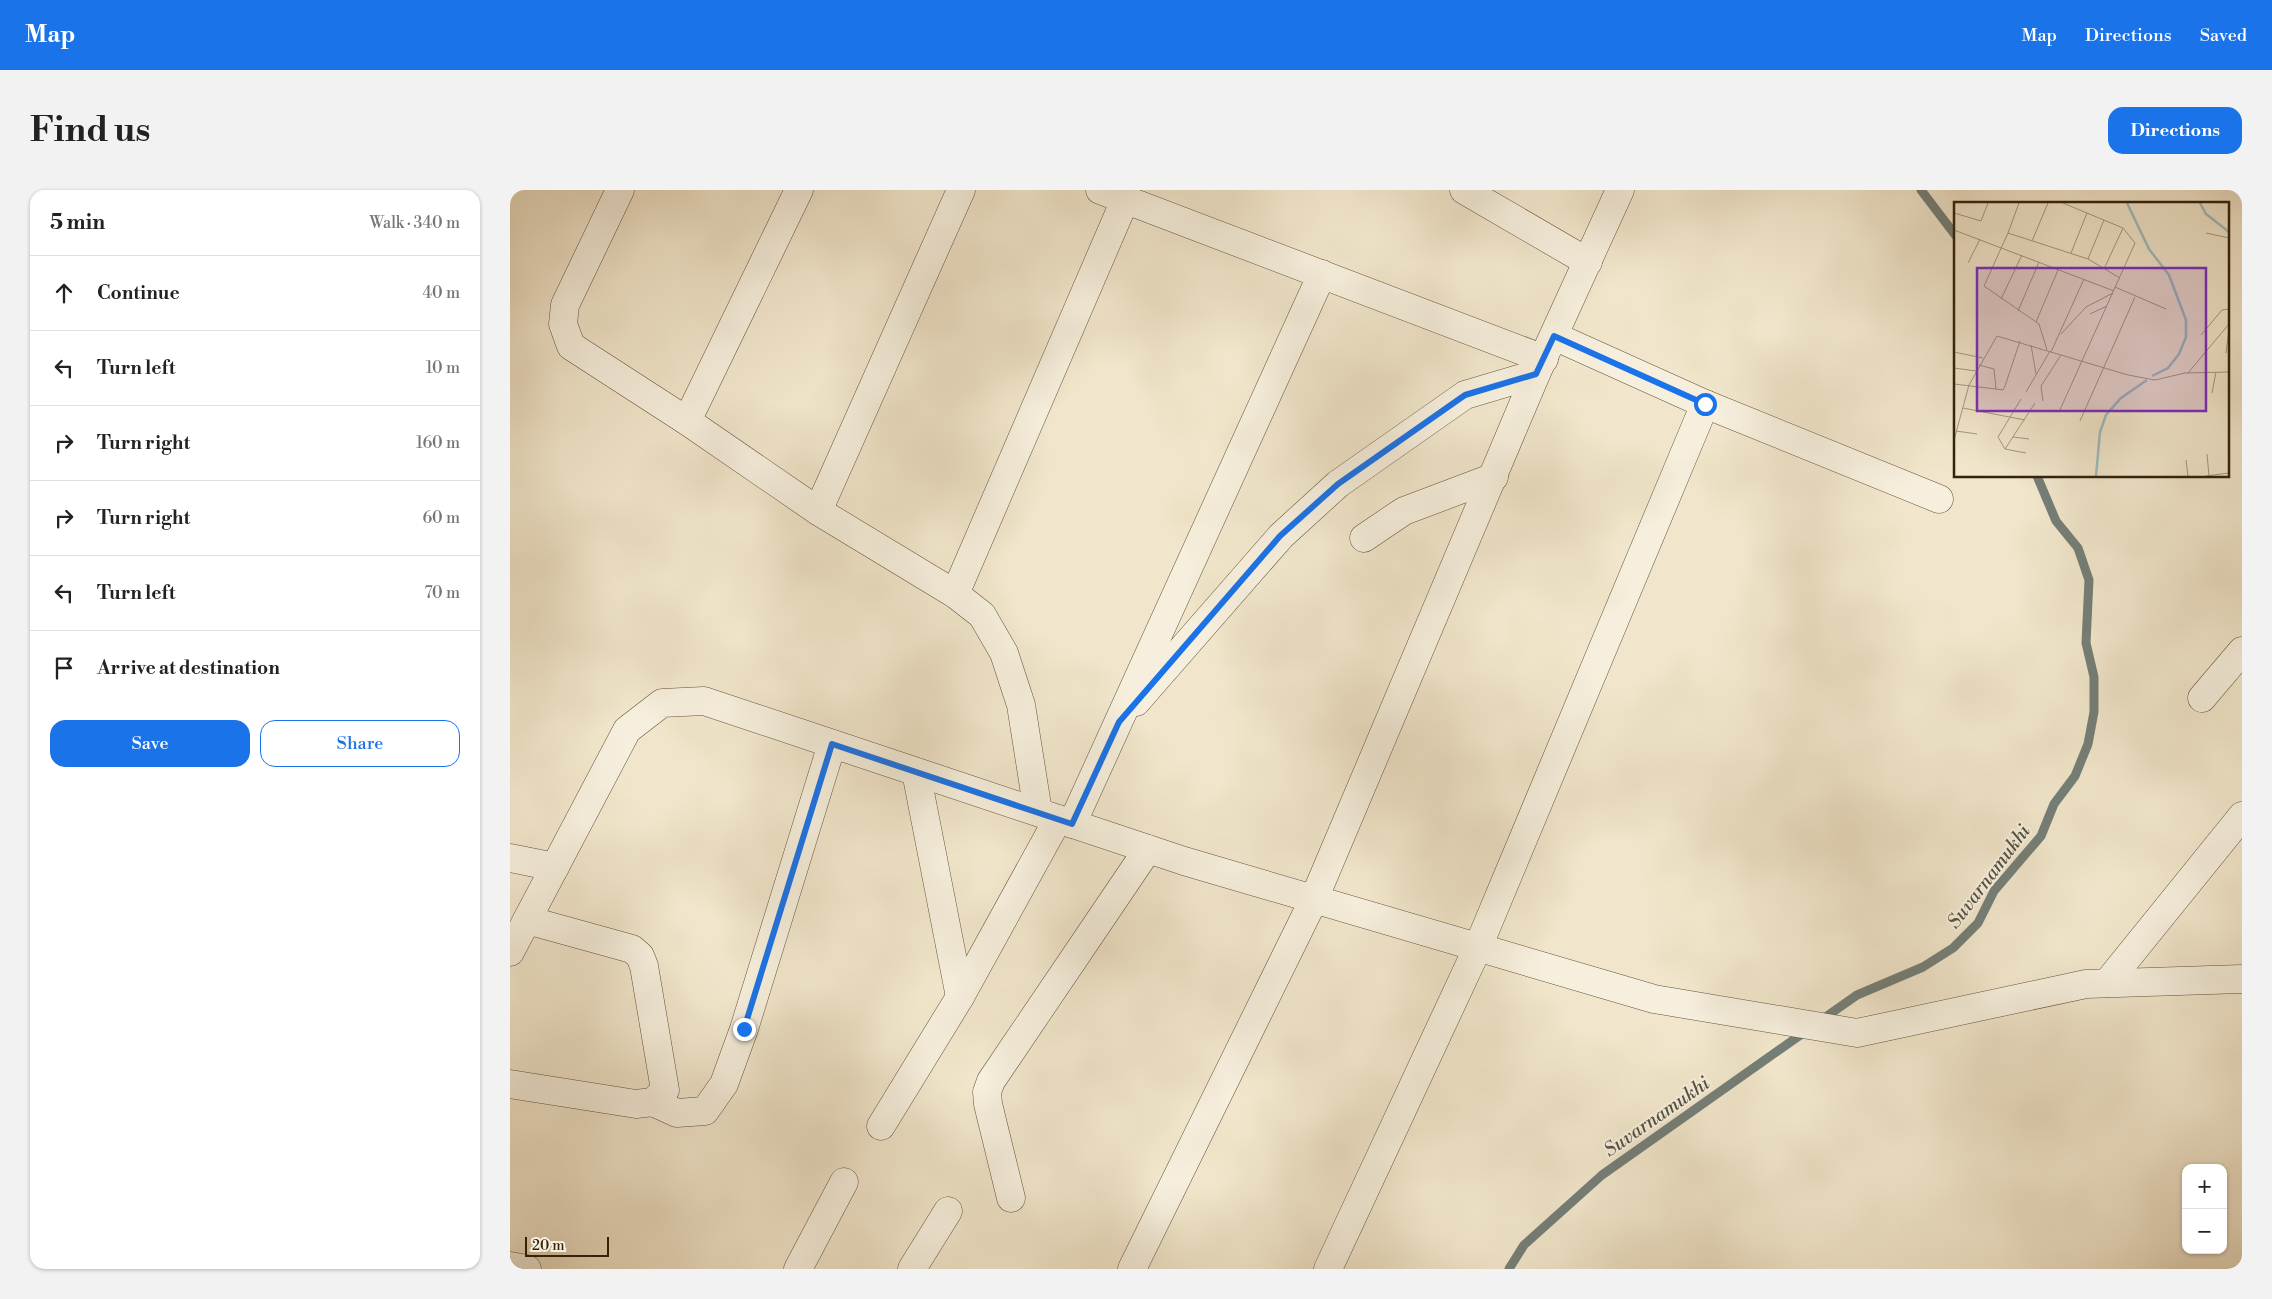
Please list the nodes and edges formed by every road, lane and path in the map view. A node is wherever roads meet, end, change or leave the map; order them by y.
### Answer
1 (620, 190) edge
2 (799, 190) edge
3 (961, 190) edge
4 (1100, 190) edge
5 (1620, 190) edge
6 (1470, 192) edge
7 (1126, 200) junction
8 (1588, 262) junction
9 (1322, 274) junction
10 (1545, 356) junction
11 (1705, 404) junction
12 (687, 421) junction
13 (1494, 477) junction
14 (1939, 499) dead end
15 (818, 511) junction
16 (1364, 538) dead end
17 (954, 594) junction
18 (2242, 652) edge
19 (2202, 698) dead end
20 (1119, 722) junction
21 (832, 744) junction
22 (916, 772) junction
23 (2242, 816) edge
24 (1056, 818) junction
25 (1148, 849) junction
26 (510, 858) edge
27 (555, 867) junction
28 (1314, 900) junction
29 (527, 920) junction
30 (1478, 947) junction
31 (510, 952) edge
32 (2242, 979) edge
33 (2107, 983) junction
34 (960, 997) junction
35 (510, 1084) edge
36 (653, 1102) junction
37 (881, 1126) dead end
38 (844, 1182) dead end
39 (1011, 1198) dead end
40 (948, 1211) dead end
41 (510, 1266) edge
42 (527, 1269) edge
43 (798, 1269) edge
44 (912, 1269) edge
45 (1132, 1269) edge
46 (1328, 1269) edge

1 - 12 street
2 - 12 street
3 - 15 street
4 - 7 street
5 - 8 street
6 - 8 street
7 - 9 street
7 - 17 street
8 - 10 street
9 - 10 street
9 - 20 street
10 - 11 street
10 - 13 street
10 - 20 street
11 - 14 street
11 - 30 street
12 - 15 street
13 - 16 street
13 - 28 street
15 - 17 street
17 - 24 street
18 - 19 street
20 - 24 street
21 - 22 street
21 - 27 street
21 - 36 street
22 - 24 street
22 - 34 street
23 - 33 street
24 - 25 street
24 - 34 street
25 - 28 street
25 - 39 street
26 - 27 street
27 - 29 street
28 - 30 street
28 - 45 street
29 - 31 street
29 - 36 street
30 - 33 street
30 - 46 street
32 - 33 street
34 - 37 street
35 - 36 street
38 - 43 street
40 - 44 street
41 - 42 street

